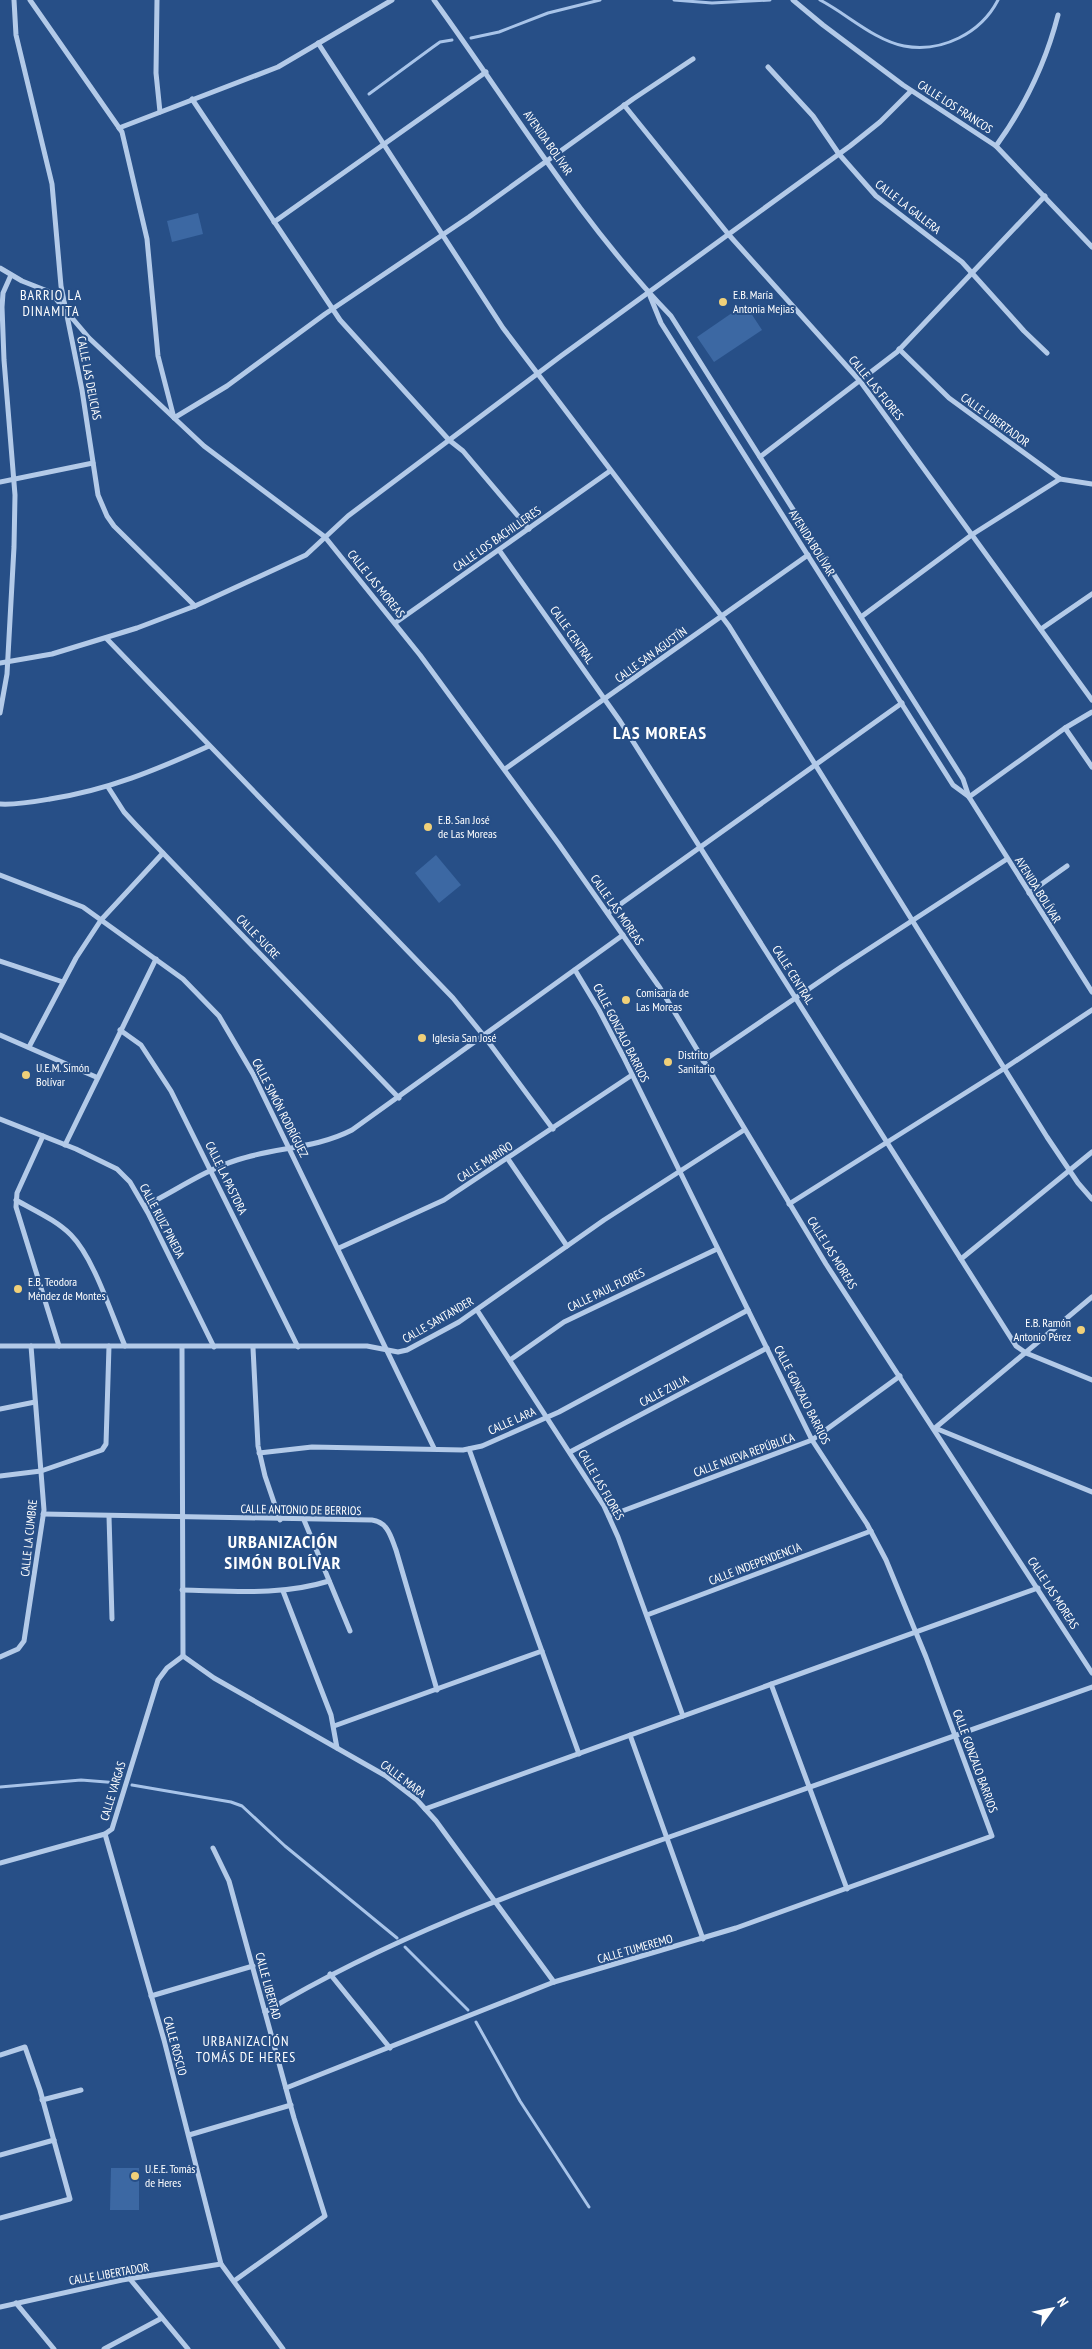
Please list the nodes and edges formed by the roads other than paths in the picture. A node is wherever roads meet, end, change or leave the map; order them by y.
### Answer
1 (14, 0) edge
2 (30, 0) edge
3 (157, 0) edge
4 (392, 0) edge
5 (434, 0) edge
6 (793, 0) edge
7 (1058, 15) dead end
8 (318, 43) junction
9 (693, 59) dead end
10 (768, 67) dead end
11 (486, 72) junction
12 (911, 90) junction
13 (192, 99) junction
14 (624, 105) junction
15 (160, 112) junction
16 (119, 128) junction
17 (384, 144) junction
18 (996, 146) junction
19 (839, 154) junction
20 (549, 162) junction
21 (1045, 196) junction
22 (274, 222) junction
23 (442, 235) junction
24 (729, 235) junction
25 (1092, 247) edge
26 (0, 268) edge
27 (972, 272) junction
28 (11, 275) junction
29 (649, 294) junction
30 (1, 307) edge
31 (65, 308) junction
32 (332, 309) junction
33 (899, 349) junction
34 (1047, 352) dead end
35 (537, 374) junction
36 (860, 382) junction
37 (7, 391) junction
38 (0, 392) edge
39 (174, 418) junction
40 (449, 440) junction
41 (760, 457) junction
42 (93, 462) junction
43 (610, 471) junction
44 (14, 479) junction
45 (1060, 479) junction
46 (0, 482) edge
47 (1092, 484) edge
48 (528, 529) junction
49 (973, 534) junction
50 (325, 537) junction
51 (499, 550) junction
52 (808, 555) junction
53 (1092, 594) edge
54 (195, 606) junction
55 (722, 616) junction
56 (861, 617) junction
57 (395, 623) junction
58 (1041, 629) junction
59 (106, 638) junction
60 (8, 662) junction
61 (0, 664) edge
62 (605, 700) junction
63 (1092, 700) edge
64 (902, 703) junction
65 (1092, 712) edge
66 (0, 713) edge
67 (1065, 728) junction
68 (209, 746) junction
69 (816, 764) junction
70 (1092, 767) edge
71 (504, 770) junction
72 (108, 787) junction
73 (969, 797) junction
74 (0, 804) edge
75 (700, 846) junction
76 (163, 853) junction
77 (1007, 859) junction
78 (1067, 866) dead end
79 (0, 875) edge
80 (1029, 893) junction
81 (608, 913) junction
82 (101, 920) junction
83 (913, 920) junction
84 (623, 935) junction
85 (156, 959) junction
86 (0, 961) edge
87 (575, 970) junction
88 (63, 982) junction
89 (1092, 992) edge
90 (796, 998) junction
91 (1092, 1010) edge
92 (120, 1030) junction
93 (0, 1035) edge
94 (484, 1036) junction
95 (29, 1047) junction
96 (703, 1060) junction
97 (1005, 1068) junction
98 (632, 1075) junction
99 (96, 1078) junction
100 (399, 1098) junction
101 (0, 1119) edge
102 (553, 1129) junction
103 (744, 1130) junction
104 (43, 1136) junction
105 (888, 1142) junction
106 (65, 1145) junction
107 (290, 1150) junction
108 (1092, 1152) edge
109 (508, 1159) junction
110 (211, 1171) junction
111 (1070, 1171) junction
112 (679, 1172) junction
113 (1092, 1199) edge
114 (16, 1200) junction
115 (789, 1204) junction
116 (145, 1206) junction
117 (567, 1246) junction
118 (338, 1248) junction
119 (717, 1249) junction
120 (961, 1258) junction
121 (1092, 1297) edge
122 (477, 1310) junction
123 (748, 1310) junction
124 (0, 1346) edge
125 (31, 1346) junction
126 (59, 1346) junction
127 (109, 1346) junction
128 (125, 1346) junction
129 (182, 1347) junction
130 (214, 1347) junction
131 (298, 1347) junction
132 (253, 1348) junction
133 (767, 1348) junction
134 (388, 1350) junction
135 (1026, 1353) junction
136 (510, 1360) junction
137 (900, 1376) junction
138 (1092, 1380) edge
139 (35, 1402) junction
140 (0, 1409) edge
141 (548, 1417) junction
142 (935, 1428) junction
143 (812, 1440) junction
144 (434, 1448) junction
145 (469, 1449) junction
146 (570, 1452) junction
147 (259, 1453) junction
148 (41, 1471) junction
149 (0, 1476) edge
150 (1092, 1492) edge
151 (43, 1514) junction
152 (109, 1516) junction
153 (609, 1516) junction
154 (181, 1518) junction
155 (280, 1520) junction
156 (304, 1520) junction
157 (871, 1531) junction
158 (329, 1581) junction
159 (1038, 1588) junction
160 (182, 1590) junction
161 (283, 1591) junction
162 (647, 1615) junction
163 (112, 1619) dead end
164 (350, 1631) dead end
165 (916, 1633) junction
166 (542, 1651) junction
167 (183, 1656) junction
168 (0, 1657) edge
169 (1092, 1673) edge
170 (772, 1684) junction
171 (1092, 1687) edge
172 (437, 1690) junction
173 (683, 1716) junction
174 (334, 1726) junction
175 (630, 1735) junction
176 (955, 1735) junction
177 (337, 1748) junction
178 (579, 1754) junction
179 (809, 1787) junction
180 (425, 1808) junction
181 (106, 1834) junction
182 (992, 1836) joint
183 (667, 1838) junction
184 (213, 1848) dead end
185 (0, 1863) edge
186 (847, 1890) junction
187 (494, 1901) junction
188 (703, 1939) junction
189 (253, 1966) junction
190 (330, 1974) junction
191 (554, 1982) junction
192 (151, 1996) junction
193 (265, 2012) junction
194 (390, 2048) junction
195 (0, 2055) edge
196 (286, 2088) junction
197 (82, 2090) dead end
198 (42, 2100) junction
199 (291, 2105) junction
200 (189, 2135) junction
201 (54, 2140) junction
202 (0, 2155) edge
203 (0, 2218) edge
204 (222, 2264) junction
205 (130, 2279) junction
206 (234, 2281) junction
207 (16, 2303) junction
208 (0, 2306) edge
209 (162, 2318) junction
210 (54, 2349) edge
211 (104, 2349) edge
212 (188, 2349) edge
213 (283, 2349) edge

1 - 31 street, CALLE LAS DELICIAS
2 - 16 street
3 - 15 street
4 - 8 street
5 - 11 street, AVENIDA BOLÍVAR
6 - 12 street, CALLE LOS FRANCOS
7 - 18 street
8 - 13 street
8 - 17 street
9 - 14 street
10 - 19 street, CALLE LA GALLERA
11 - 17 street
11 - 20 street, AVENIDA BOLÍVAR
12 - 18 street, CALLE LOS FRANCOS
12 - 19 street
13 - 15 street
13 - 22 street
14 - 20 street
14 - 24 street, CALLE LAS FLORES
15 - 16 street
16 - 39 street
17 - 22 street
17 - 23 street
18 - 21 street, CALLE LOS FRANCOS
19 - 24 street
19 - 27 street, CALLE LA GALLERA
20 - 23 street
20 - 29 street, AVENIDA BOLÍVAR
21 - 25 street, CALLE LOS FRANCOS
21 - 27 street
22 - 32 street
23 - 32 street
23 - 35 street
24 - 29 street
24 - 36 street, CALLE LAS FLORES
26 - 28 street, CALLE LAS MOREAS
27 - 33 street
27 - 34 street, CALLE LA GALLERA
28 - 30 street
28 - 31 street, CALLE LAS MOREAS
29 - 35 street
29 - 41 street, AVENIDA BOLÍVAR
29 - 52 street, AVENIDA BOLÍVAR
30 - 37 street
31 - 39 street, CALLE LAS MOREAS
31 - 42 street, CALLE LAS DELICIAS
32 - 39 street
32 - 40 street
33 - 36 street
33 - 45 street, CALLE LIBERTADOR
35 - 40 street
35 - 43 street
36 - 41 street
36 - 49 street, CALLE LAS FLORES
37 - 38 street
37 - 44 street
39 - 50 street, CALLE LAS MOREAS
40 - 48 street
40 - 50 street
41 - 56 street, AVENIDA BOLÍVAR
42 - 44 street
42 - 54 street, CALLE LAS DELICIAS
43 - 48 street, CALLE LOS BACHILLERES
43 - 55 street
44 - 46 street
44 - 60 street
45 - 47 street, CALLE LIBERTADOR
45 - 49 street
48 - 51 street, CALLE LOS BACHILLERES
49 - 56 street
49 - 58 street, CALLE LAS FLORES
50 - 54 street
50 - 57 street, CALLE LAS MOREAS
51 - 57 street, CALLE LOS BACHILLERES
51 - 62 street, CALLE CENTRAL
52 - 55 street, CALLE SAN AGUSTÍN
52 - 64 street, AVENIDA BOLÍVAR
53 - 58 street
54 - 59 street
55 - 62 street, CALLE SAN AGUSTÍN
55 - 69 street
56 - 73 street, AVENIDA BOLÍVAR
57 - 71 street, CALLE LAS MOREAS
58 - 63 street, CALLE LAS FLORES
59 - 60 street
59 - 68 street
60 - 61 street
60 - 66 street
62 - 71 street, CALLE SAN AGUSTÍN
62 - 75 street, CALLE CENTRAL
64 - 69 street
64 - 73 street, AVENIDA BOLÍVAR
65 - 67 street
67 - 70 street
67 - 73 street
68 - 72 street
68 - 94 street
69 - 75 street
69 - 83 street
71 - 81 street, CALLE LAS MOREAS
72 - 74 street
72 - 76 street, CALLE SUCRE
73 - 77 street, AVENIDA BOLÍVAR
75 - 81 street
75 - 90 street, CALLE CENTRAL
76 - 82 street
76 - 100 street, CALLE SUCRE
77 - 80 street, AVENIDA BOLÍVAR
77 - 83 street
78 - 80 street
79 - 82 street, CALLE SIMÓN RODRÍGUEZ
80 - 89 street, AVENIDA BOLÍVAR
81 - 84 street, CALLE LAS MOREAS
82 - 85 street, CALLE SIMÓN RODRÍGUEZ
82 - 88 street
83 - 90 street
83 - 97 street
84 - 87 street
84 - 96 street, CALLE LAS MOREAS
85 - 92 street
85 - 107 street, CALLE SIMÓN RODRÍGUEZ
86 - 88 street
87 - 94 street
87 - 98 street, CALLE GONZALO BARRIOS
88 - 95 street
90 - 96 street
90 - 105 street, CALLE CENTRAL
91 - 97 street
92 - 99 street
92 - 110 street, CALLE LA PASTORA
93 - 95 street
94 - 100 street
94 - 102 street
95 - 99 street
96 - 103 street, CALLE LAS MOREAS
97 - 105 street
97 - 111 street
98 - 102 street, CALLE MARIÑO
98 - 112 street, CALLE GONZALO BARRIOS
99 - 106 street
100 - 107 street
101 - 104 street, CALLE RUIZ PINEDA
102 - 109 street, CALLE MARIÑO
103 - 112 street, CALLE SANTANDER
103 - 115 street, CALLE LAS MOREAS
104 - 106 street, CALLE RUIZ PINEDA
104 - 114 street
105 - 115 street
105 - 120 street, CALLE CENTRAL
106 - 116 street, CALLE RUIZ PINEDA
107 - 110 street
107 - 118 street, CALLE SIMÓN RODRÍGUEZ
108 - 111 street
109 - 117 street
109 - 118 street, CALLE MARIÑO
110 - 116 street
110 - 131 street, CALLE LA PASTORA
111 - 113 street
111 - 120 street
112 - 117 street, CALLE SANTANDER
112 - 119 street, CALLE GONZALO BARRIOS
114 - 126 street
114 - 128 street
115 - 137 street, CALLE LAS MOREAS
116 - 130 street, CALLE RUIZ PINEDA
117 - 122 street, CALLE SANTANDER
118 - 134 street, CALLE SIMÓN RODRÍGUEZ
119 - 123 street, CALLE GONZALO BARRIOS
119 - 136 street, CALLE PAUL FLORES
120 - 135 street, CALLE CENTRAL
121 - 135 street
122 - 134 street, CALLE SANTANDER
122 - 136 street, CALLE LAS FLORES
123 - 133 street, CALLE GONZALO BARRIOS
123 - 141 street, CALLE LARA
124 - 125 street, CALLE SANTANDER
125 - 126 street, CALLE SANTANDER
125 - 139 street, CALLE LA CUMBRE
126 - 127 street, CALLE SANTANDER
127 - 128 street, CALLE SANTANDER
127 - 148 street
128 - 129 street, CALLE SANTANDER
129 - 130 street, CALLE SANTANDER
129 - 154 street
130 - 132 street, CALLE SANTANDER
131 - 132 street, CALLE SANTANDER
131 - 134 street, CALLE SANTANDER
132 - 147 street
133 - 143 street, CALLE GONZALO BARRIOS
133 - 146 street, CALLE ZULIA
134 - 144 street, CALLE SIMÓN RODRÍGUEZ
135 - 138 street, CALLE CENTRAL
135 - 142 street
136 - 141 street, CALLE LAS FLORES
137 - 142 street, CALLE LAS MOREAS
137 - 143 street, CALLE NUEVA REPÚBLICA
139 - 140 street
139 - 148 street, CALLE LA CUMBRE
141 - 145 street, CALLE LARA
141 - 146 street, CALLE LAS FLORES
142 - 150 street
142 - 159 street, CALLE LAS MOREAS
143 - 153 street, CALLE NUEVA REPÚBLICA
143 - 157 street, CALLE GONZALO BARRIOS
144 - 145 street, CALLE LARA
144 - 147 street, CALLE LARA
145 - 166 street
146 - 153 street, CALLE LAS FLORES
147 - 155 street
148 - 149 street
148 - 151 street, CALLE LA CUMBRE
151 - 152 street, CALLE ANTONIO DE BERRIOS
151 - 168 street, CALLE LA CUMBRE
152 - 154 street, CALLE ANTONIO DE BERRIOS
152 - 163 street
153 - 162 street, CALLE LAS FLORES
154 - 155 street, CALLE ANTONIO DE BERRIOS
154 - 160 street
155 - 156 street, CALLE ANTONIO DE BERRIOS
156 - 158 street
156 - 172 street, CALLE ANTONIO DE BERRIOS
157 - 162 street, CALLE INDEPENDENCIA
157 - 165 street, CALLE GONZALO BARRIOS
158 - 161 street
158 - 164 street
159 - 165 street
159 - 169 street, CALLE LAS MOREAS
160 - 161 street
160 - 167 street
161 - 174 street
162 - 173 street, CALLE LAS FLORES
165 - 170 street
165 - 176 street, CALLE GONZALO BARRIOS
166 - 172 street
166 - 178 street
167 - 177 street, CALLE MARA
167 - 181 street, CALLE VARGAS
170 - 173 street
170 - 179 street
171 - 176 street
172 - 174 street
173 - 175 street
174 - 177 street
175 - 178 street
175 - 183 street
176 - 179 street
176 - 182 street, CALLE GONZALO BARRIOS
177 - 180 street, CALLE MARA
178 - 180 street
179 - 183 street
179 - 186 street
180 - 187 street, CALLE MARA
181 - 185 street, CALLE VARGAS
181 - 192 street, CALLE ROSCIO
182 - 186 street, CALLE TUMEREMO
183 - 187 street
183 - 188 street
184 - 189 street, CALLE LIBERTAD
186 - 188 street, CALLE TUMEREMO
187 - 190 street
187 - 191 street, CALLE MARA
188 - 191 street, CALLE TUMEREMO
189 - 192 street
189 - 193 street, CALLE LIBERTAD
190 - 193 street
190 - 194 street
191 - 194 street, CALLE TUMEREMO
192 - 200 street, CALLE ROSCIO
193 - 196 street, CALLE LIBERTAD
194 - 196 street, CALLE TUMEREMO
195 - 198 street
196 - 199 street, CALLE LIBERTAD
197 - 198 street
198 - 201 street
199 - 200 street
199 - 206 street, CALLE LIBERTAD
200 - 204 street, CALLE ROSCIO
201 - 202 street
201 - 203 street
204 - 205 street, CALLE LIBERTADOR
204 - 206 street
205 - 207 street, CALLE LIBERTADOR
205 - 209 street
206 - 213 street
207 - 208 street, CALLE LIBERTADOR
207 - 210 street
209 - 211 street
209 - 212 street

